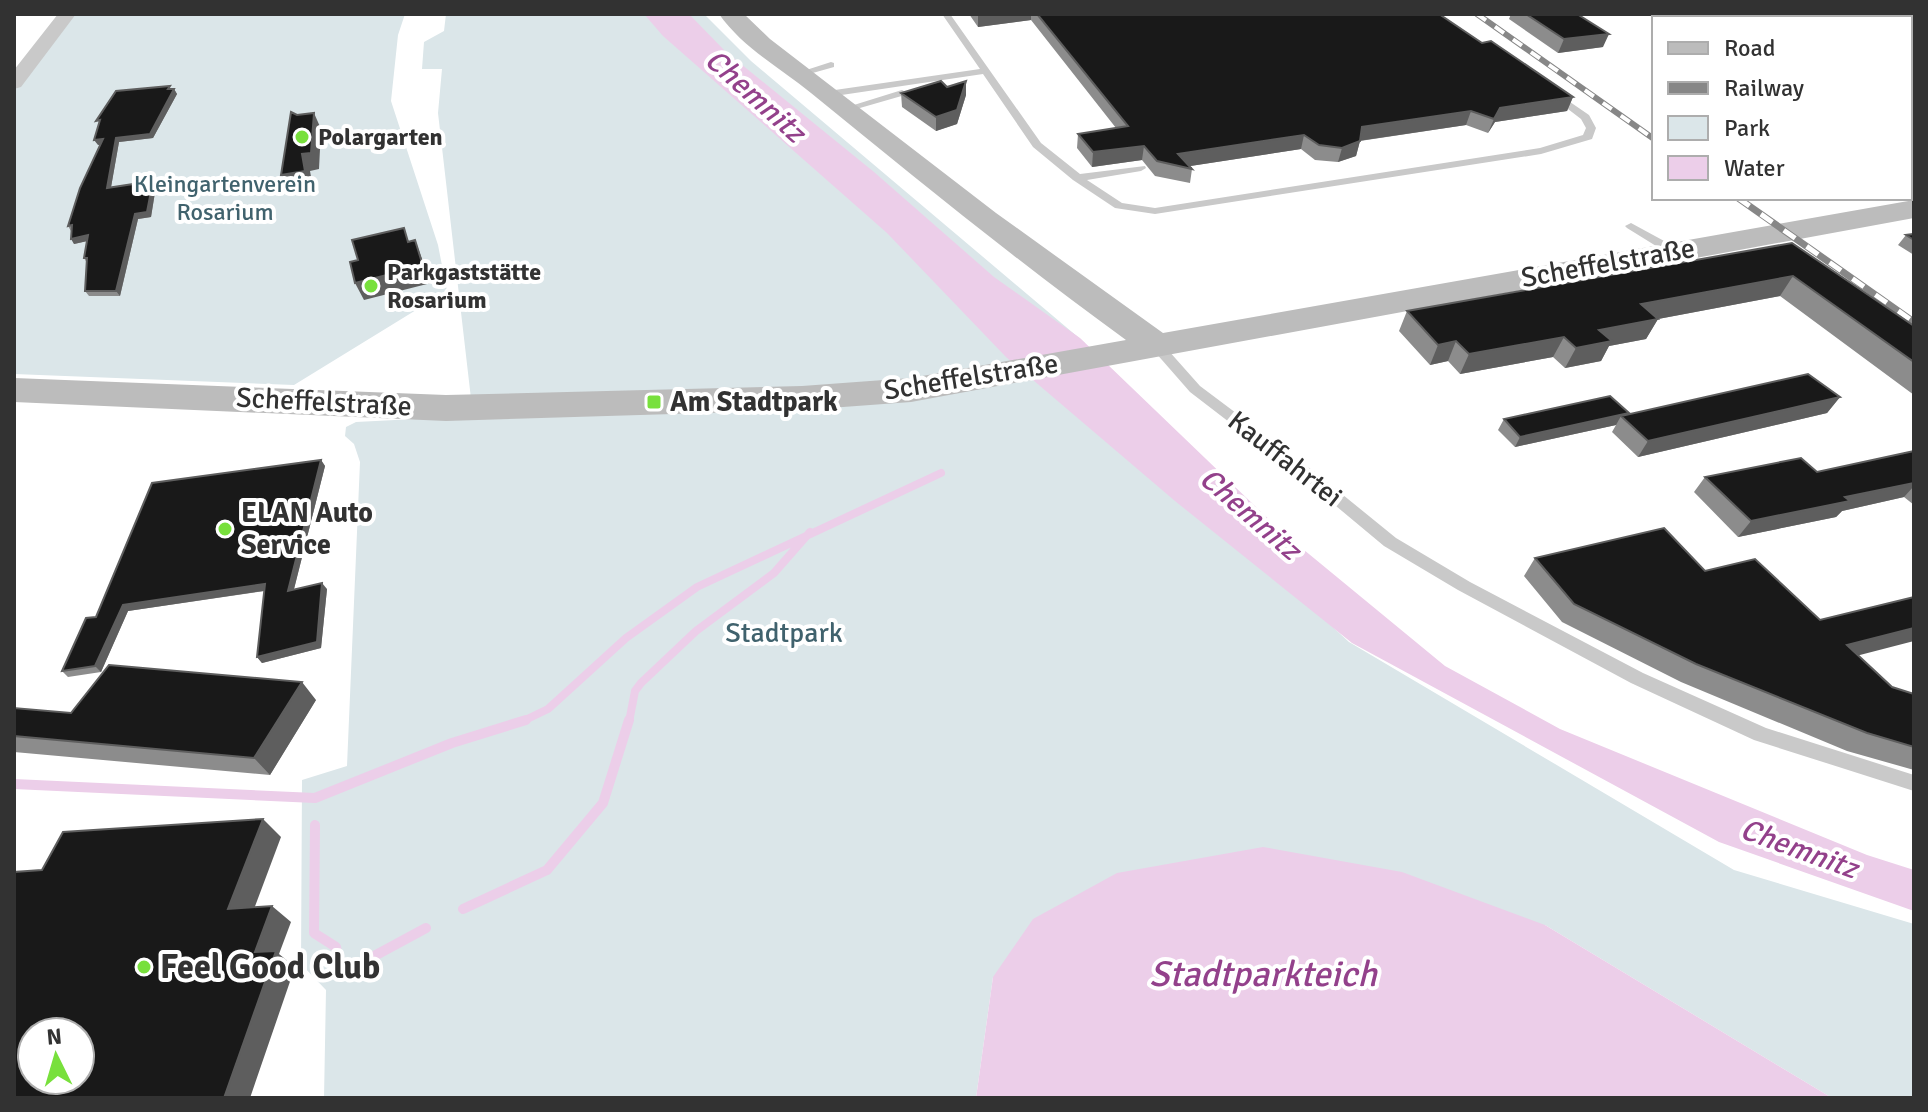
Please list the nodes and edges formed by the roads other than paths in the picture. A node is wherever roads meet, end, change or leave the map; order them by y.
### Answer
1 (67, 14) edge
2 (731, 14) edge
3 (946, 14) edge
4 (831, 65) dead end
5 (802, 73) junction
6 (989, 76) junction
7 (14, 83) edge
8 (1548, 90) edge
9 (837, 101) junction
10 (1141, 168) edge
11 (1077, 178) junction
12 (1914, 209) edge
13 (1631, 226) dead end
14 (1673, 251) junction
15 (1155, 344) junction
16 (14, 390) edge
17 (1914, 783) edge

1 - 7 street
2 - 5 main road, Kauffahrtei
3 - 6 lane
4 - 5 lane
5 - 9 main road, Kauffahrtei
6 - 9 lane
6 - 9 lane
6 - 11 lane
8 - 11 lane
9 - 15 main road, Kauffahrtei
10 - 11 lane
12 - 14 main road, Scheffelstraße
13 - 14 lane
14 - 15 main road, Scheffelstraße
15 - 16 main road, Scheffelstraße
15 - 17 lane, Kauffahrtei

